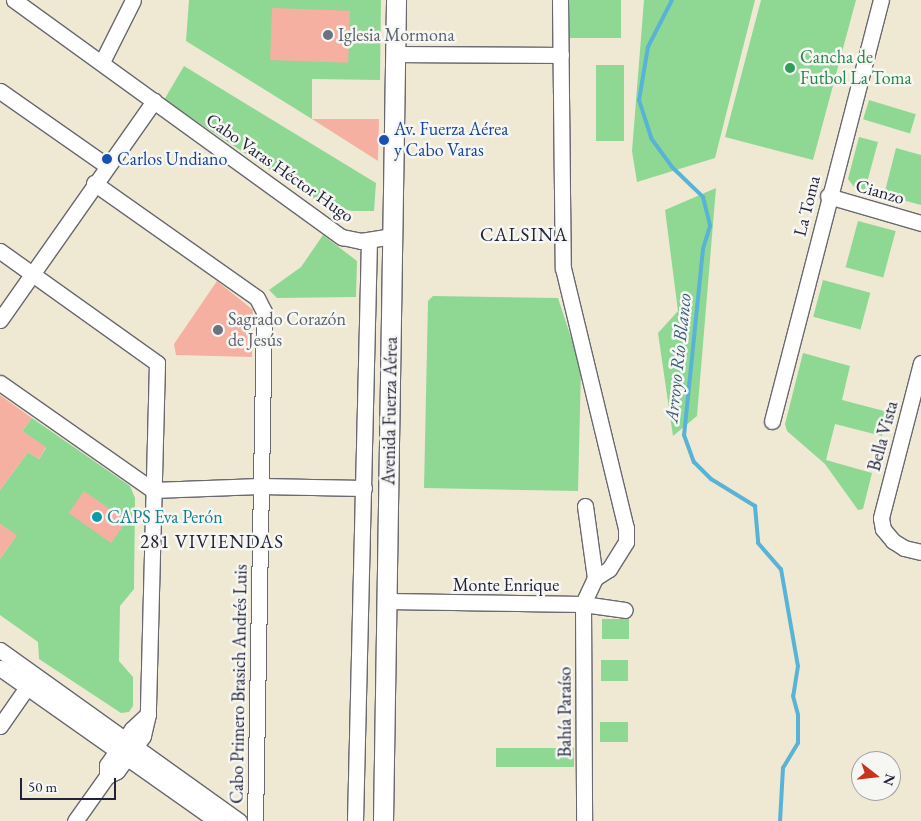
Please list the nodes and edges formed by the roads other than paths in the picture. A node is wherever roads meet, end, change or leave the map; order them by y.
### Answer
1 (14, 0) edge
2 (134, 0) edge
3 (396, 0) edge
4 (560, 0) edge
5 (880, 0) edge
6 (396, 54) junction
7 (561, 55) junction
8 (102, 62) junction
9 (0, 91) edge
10 (154, 101) junction
11 (107, 166) junction
12 (94, 184) junction
13 (828, 196) junction
14 (921, 223) edge
15 (393, 236) junction
16 (369, 240) junction
17 (0, 251) edge
18 (32, 274) junction
19 (0, 320) edge
20 (921, 363) edge
21 (0, 382) edge
22 (772, 422) dead end
23 (260, 486) junction
24 (364, 488) junction
25 (154, 490) junction
26 (585, 506) dead end
27 (921, 552) edge
28 (595, 578) junction
29 (387, 601) junction
30 (584, 604) junction
31 (625, 610) dead end
32 (0, 650) edge
33 (0, 668) edge
34 (32, 681) junction
35 (0, 726) edge
36 (127, 748) junction
37 (226, 819) edge
38 (75, 821) edge
39 (255, 821) edge
40 (355, 821) edge
41 (383, 821) edge
42 (584, 821) edge

1 - 8 street, Cabo Varas Héctor Hugo
2 - 8 street
3 - 6 main road, Avenida Fuerza Aérea
4 - 7 street
5 - 13 street, La Toma
6 - 7 street
6 - 15 main road, Avenida Fuerza Aérea
7 - 28 street
8 - 10 street, Cabo Varas Héctor Hugo
9 - 11 street
10 - 11 street
10 - 16 street, Cabo Varas Héctor Hugo
11 - 12 street
12 - 18 street
12 - 23 street, Cabo Primero Brasich Andrés Luis
13 - 14 street, Cianzo
13 - 22 street, La Toma
15 - 16 street, Cabo Varas Héctor Hugo
15 - 29 main road, Avenida Fuerza Aérea
16 - 24 street
17 - 18 street
18 - 19 street
18 - 25 street
20 - 27 street, Bella Vista
21 - 25 street
23 - 24 street
23 - 25 street
23 - 39 street, Cabo Primero Brasich Andrés Luis
24 - 40 street
25 - 36 street
26 - 28 street
28 - 30 street
29 - 30 street, Monte Enrique
29 - 41 main road, Avenida Fuerza Aérea
30 - 31 street, Monte Enrique
30 - 42 street, Bahía Paraíso
32 - 34 street
33 - 34 street
34 - 35 street
34 - 36 street
36 - 37 street
36 - 38 street

